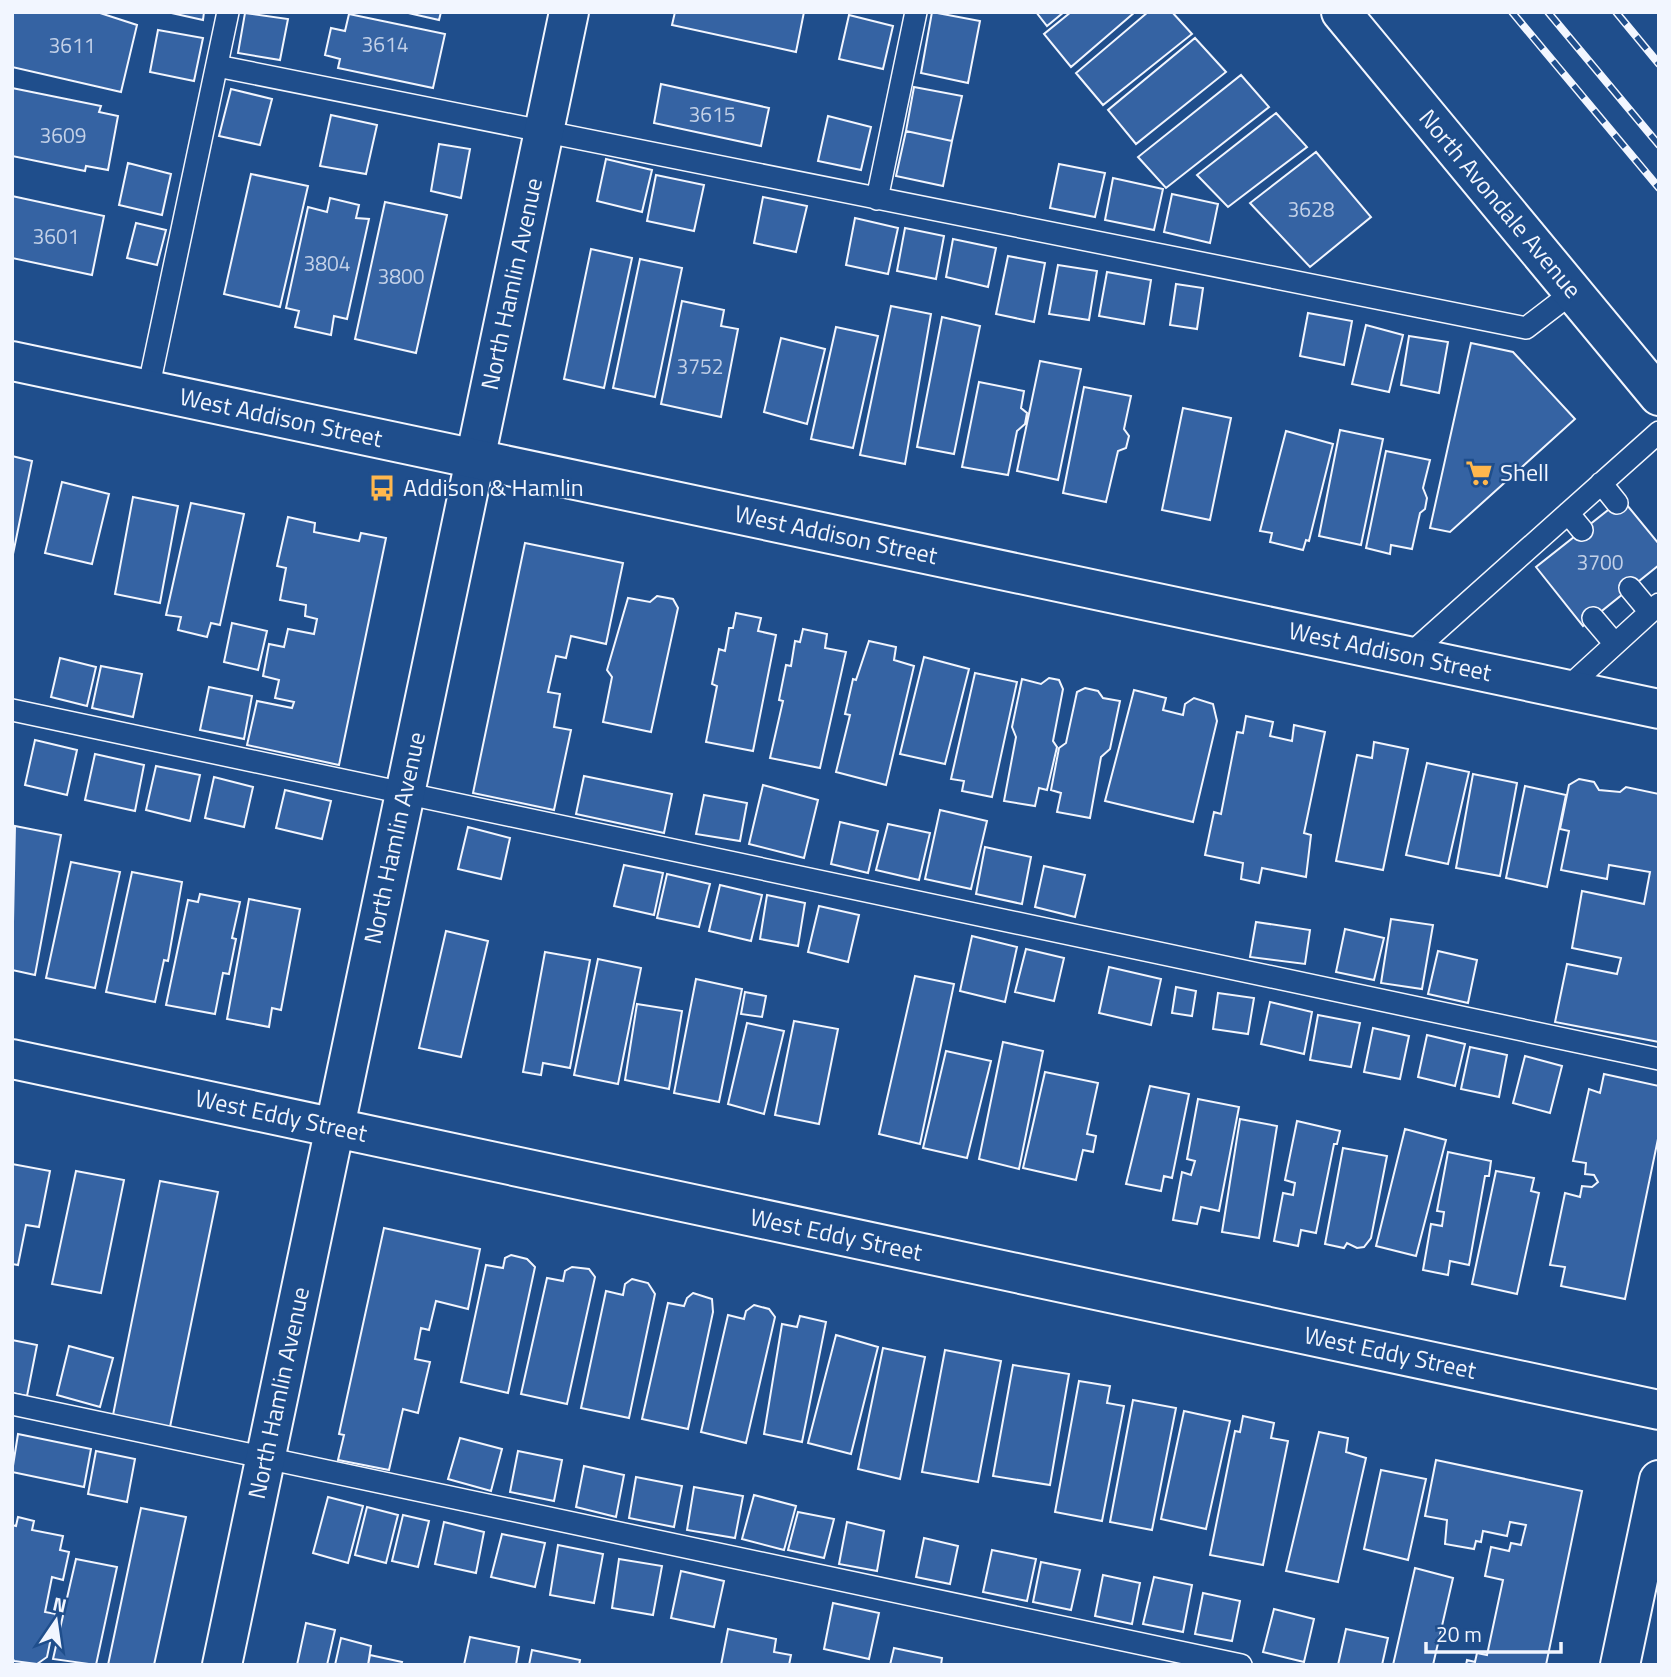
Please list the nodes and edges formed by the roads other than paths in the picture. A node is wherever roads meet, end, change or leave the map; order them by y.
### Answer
1 (228, 12) edge
2 (569, 12) edge
3 (916, 12) edge
4 (1341, 12) edge
5 (216, 66) junction
6 (544, 132) junction
7 (877, 199) junction
8 (1573, 292) junction
9 (12, 361) edge
10 (148, 390) junction
11 (1659, 396) edge
12 (1659, 432) edge
13 (475, 459) junction
14 (1601, 483) junction
15 (1617, 503) dead end
16 (1568, 513) junction
17 (1582, 530) dead end
18 (1630, 588) dead end
19 (1654, 608) edge
20 (1593, 618) dead end
21 (1615, 644) junction
22 (1408, 656) junction
23 (1566, 689) junction
24 (1659, 709) edge
25 (12, 710) edge
26 (405, 793) junction
27 (12, 1059) edge
28 (1659, 1059) edge
29 (335, 1127) junction
30 (12, 1404) edge
31 (1659, 1410) edge
32 (266, 1457) junction
33 (1659, 1480) edge
34 (222, 1665) edge
35 (1241, 1665) edge
36 (1620, 1665) edge

1 - 5 lane
2 - 6 street, North Hamlin Avenue
3 - 7 lane
4 - 8 street, North Avondale Avenue
5 - 6 lane
5 - 10 lane
6 - 7 lane
6 - 13 street, North Hamlin Avenue
7 - 8 lane
8 - 11 street, North Avondale Avenue
9 - 10 street, West Addison Street
10 - 13 street, West Addison Street
12 - 14 lane
13 - 22 street, West Addison Street
13 - 26 street, North Hamlin Avenue
14 - 15 lane
14 - 16 lane
16 - 17 lane
16 - 22 lane
18 - 19 lane
19 - 21 lane
20 - 21 lane
21 - 23 lane
22 - 23 street, West Addison Street
23 - 24 street, West Addison Street
25 - 26 lane
26 - 28 lane
26 - 29 street, North Hamlin Avenue
27 - 29 street, West Eddy Street
29 - 31 street, West Eddy Street
29 - 32 street, North Hamlin Avenue
30 - 32 lane
32 - 34 street, North Hamlin Avenue
32 - 35 lane
33 - 36 street

